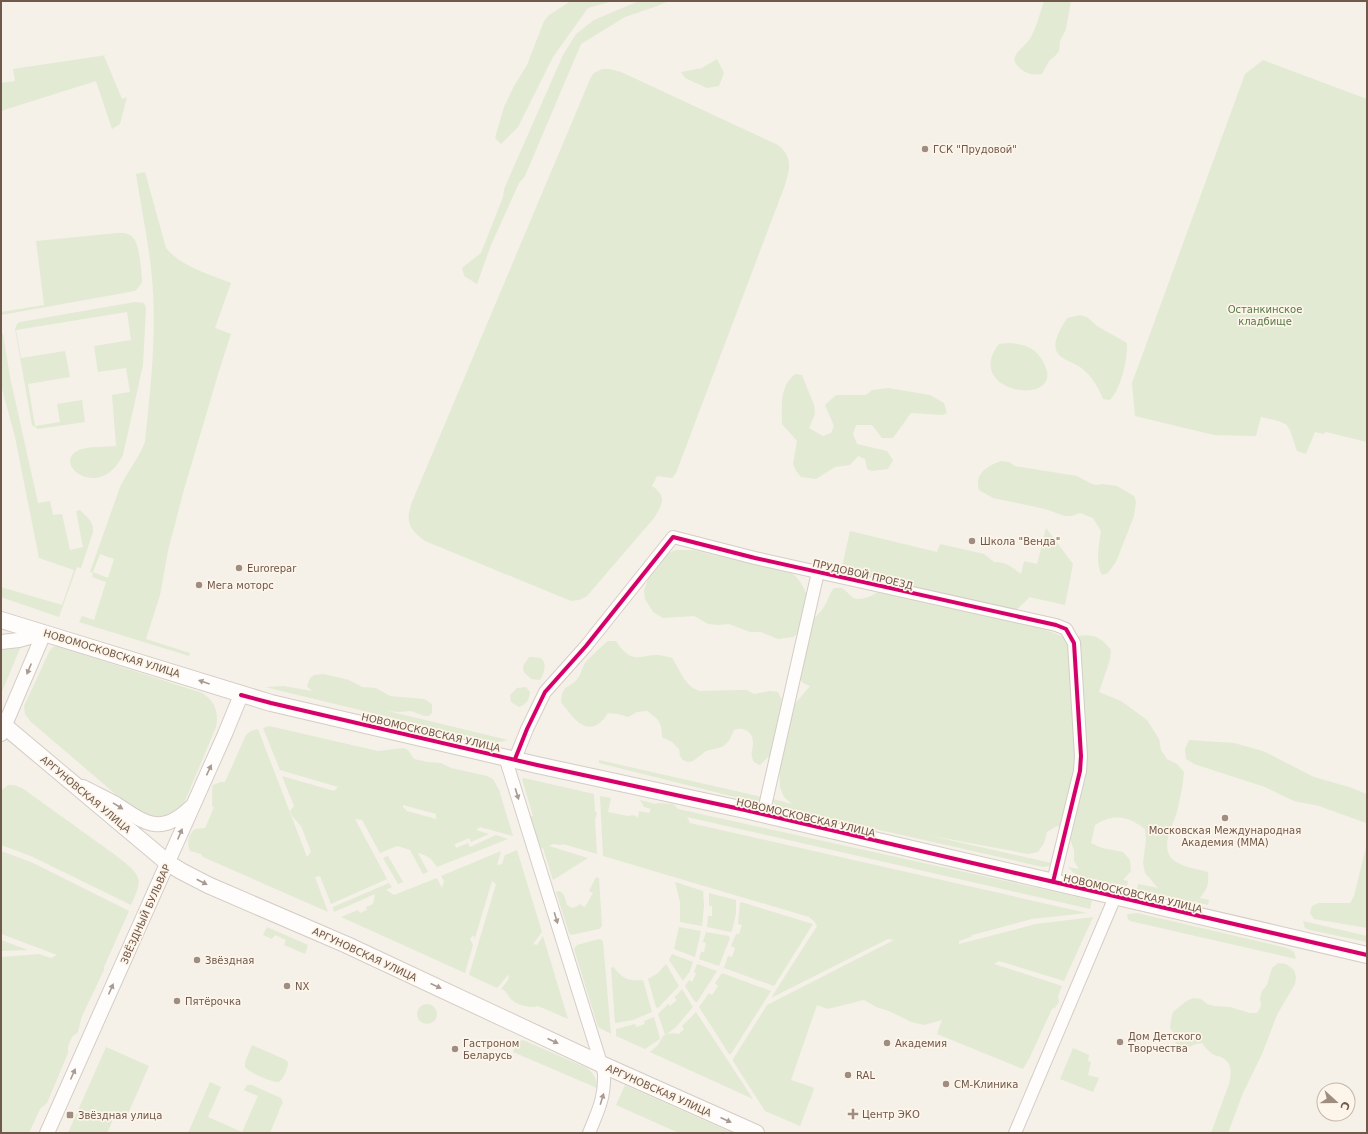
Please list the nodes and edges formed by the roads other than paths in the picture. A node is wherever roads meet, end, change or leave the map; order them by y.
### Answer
1 (818, 572) junction
2 (1, 620) edge
3 (44, 633) junction
4 (1, 642) edge
5 (241, 694) junction
6 (2, 727) edge
7 (510, 758) junction
8 (71, 781) junction
9 (193, 805) junction
10 (763, 815) junction
11 (168, 863) junction
12 (1053, 882) junction
13 (1115, 897) junction
14 (1367, 955) edge
15 (601, 1064) junction
16 (47, 1133) edge
17 (589, 1133) edge
18 (756, 1133) edge
19 (1015, 1133) edge

1 - 7 street, ПРУДОВОЙ ПРОЕЗД
1 - 10 street
1 - 12 street, ПРУДОВОЙ ПРОЕЗД
2 - 3 main road, НОВОМОСКОВСКАЯ УЛИЦА
3 - 4 street
5 -> 3 main road, НОВОМОСКОВСКАЯ УЛИЦА
3 -> 6 street
5 - 7 main road, НОВОМОСКОВСКАЯ УЛИЦА
9 -> 5 street, ЗВЁЗДНЫЙ БУЛЬВАР
6 - 8 main road, АРГУНОВСКАЯ УЛИЦА
7 - 10 main road, НОВОМОСКОВСКАЯ УЛИЦА
7 -> 15 street
8 -> 9 street
8 - 11 main road, АРГУНОВСКАЯ УЛИЦА
11 -> 9 street, ЗВЁЗДНЫЙ БУЛЬВАР
10 - 12 main road, НОВОМОСКОВСКАЯ УЛИЦА
11 -> 15 main road, АРГУНОВСКАЯ УЛИЦА
16 -> 11 street, ЗВЁЗДНЫЙ БУЛЬВАР
12 - 13 main road, НОВОМОСКОВСКАЯ УЛИЦА
13 - 14 main road, НОВОМОСКОВСКАЯ УЛИЦА
13 - 19 street
17 -> 15 street
15 -> 18 main road, АРГУНОВСКАЯ УЛИЦА

